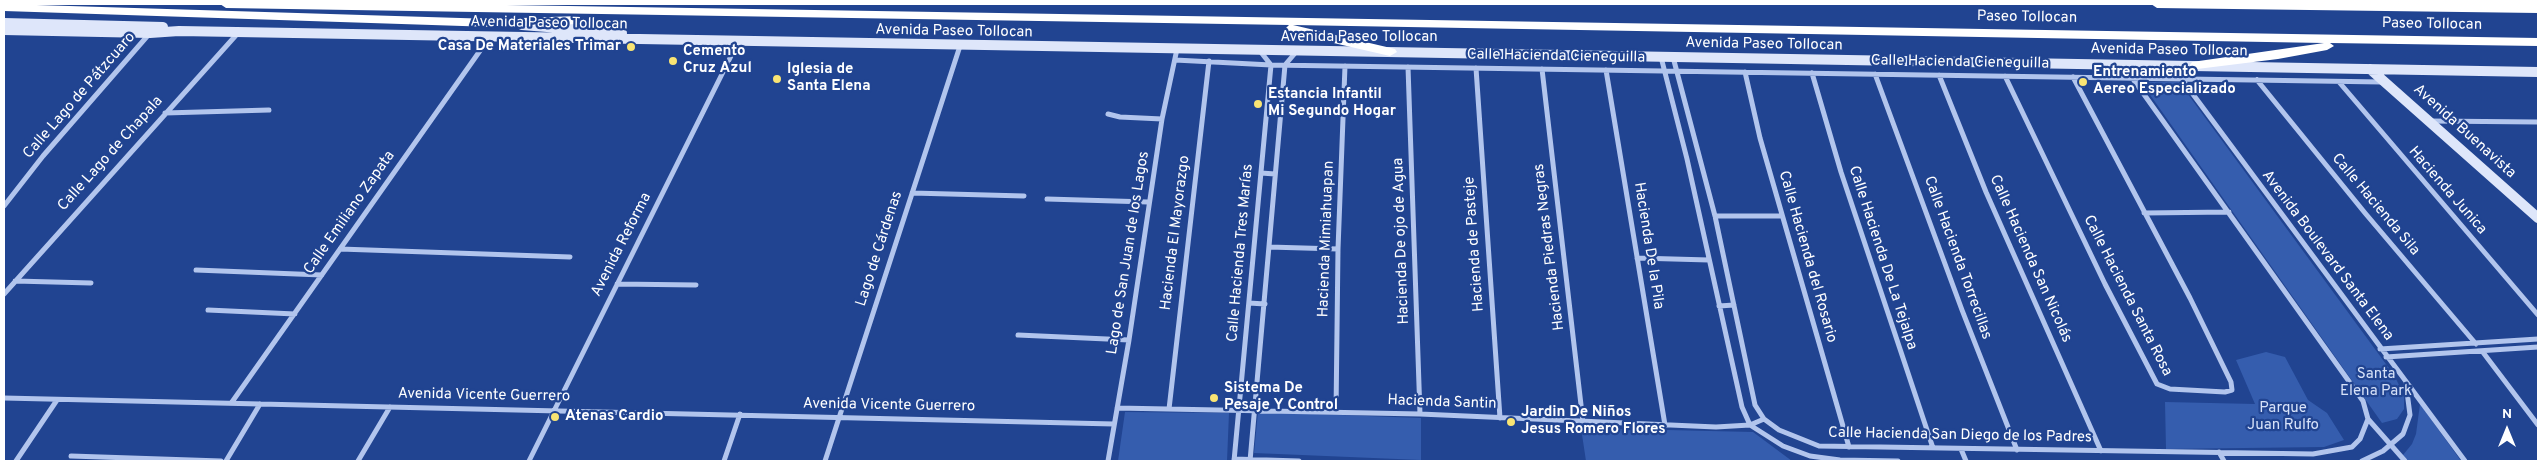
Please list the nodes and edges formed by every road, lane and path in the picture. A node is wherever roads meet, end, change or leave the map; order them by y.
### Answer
1 (226, 4) edge
2 (2157, 4) edge
3 (4, 7) edge
4 (2538, 9) edge
5 (674, 13) junction
6 (1240, 21) junction
7 (8, 23) edge
8 (493, 23) junction
9 (157, 26) junction
10 (4, 30) edge
11 (179, 31) junction
12 (150, 33) junction
13 (238, 33) junction
14 (490, 37) junction
15 (670, 39) junction
16 (2396, 40) junction
17 (738, 41) junction
18 (2538, 42) edge
19 (960, 46) junction
20 (1177, 49) junction
21 (1260, 51) junction
22 (1296, 52) junction
23 (1390, 52) junction
24 (1661, 57) junction
25 (1673, 57) junction
26 (1175, 60) junction
27 (1209, 61) junction
28 (2123, 64) junction
29 (1271, 65) junction
30 (1285, 65) junction
31 (2143, 65) junction
32 (2171, 65) junction
33 (2197, 65) junction
34 (1345, 66) junction
35 (1408, 67) junction
36 (1476, 68) junction
37 (1542, 69) junction
38 (2370, 69) junction
39 (1606, 70) junction
40 (1665, 71) junction
41 (1677, 71) junction
42 (1745, 72) junction
43 (2538, 72) edge
44 (1812, 73) junction
45 (1875, 74) junction
46 (1939, 75) junction
47 (2005, 76) junction
48 (2073, 77) junction
49 (2132, 78) junction
50 (2151, 79) junction
51 (2181, 79) junction
52 (2257, 80) junction
53 (2338, 82) junction
54 (2386, 82) junction
55 (269, 110) dead end
56 (165, 113) junction
57 (1108, 114) dead end
58 (1162, 119) junction
59 (2430, 122) junction
60 (2538, 122) edge
61 (1688, 159) junction
62 (1700, 159) junction
63 (1261, 173) junction
64 (1276, 174) junction
65 (912, 193) junction
66 (1024, 196) dead end
67 (1047, 198) dead end
68 (1148, 202) junction
69 (4, 206) edge
70 (2229, 212) junction
71 (2144, 213) junction
72 (1715, 216) junction
73 (1782, 216) junction
74 (2538, 218) edge
75 (1269, 248) junction
76 (340, 249) junction
77 (1338, 249) junction
78 (570, 257) dead end
79 (1637, 258) junction
80 (1709, 260) junction
81 (196, 270) dead end
82 (322, 275) junction
83 (15, 281) junction
84 (91, 283) dead end
85 (617, 284) junction
86 (696, 285) dead end
87 (4, 294) edge
88 (1249, 303) junction
89 (1265, 304) junction
90 (1734, 305) junction
91 (1719, 306) junction
92 (208, 310) dead end
93 (295, 314) junction
94 (2538, 314) edge
95 (1018, 335) dead end
96 (2538, 339) edge
97 (1129, 340) junction
98 (2511, 341) junction
99 (2476, 344) junction
100 (2538, 347) edge
101 (2517, 348) junction
102 (2380, 349) junction
103 (2482, 351) junction
104 (2386, 357) junction
105 (2405, 380) junction
106 (4, 398) edge
107 (57, 400) junction
108 (232, 402) junction
109 (260, 404) junction
110 (390, 407) junction
111 (1117, 408) junction
112 (1169, 409) junction
113 (1239, 409) junction
114 (1256, 409) junction
115 (554, 410) junction
116 (1336, 412) junction
117 (740, 414) junction
118 (1420, 414) junction
119 (839, 417) junction
120 (1500, 418) junction
121 (1764, 419) junction
122 (2368, 419) junction
123 (1582, 422) junction
124 (1114, 424) junction
125 (1665, 425) junction
126 (1750, 425) junction
127 (2538, 425) edge
128 (2392, 444) junction
129 (1850, 447) junction
130 (1933, 448) junction
131 (1961, 449) junction
132 (2017, 450) junction
133 (2102, 451) junction
134 (2219, 452) junction
135 (72, 456) dead end
136 (1234, 460) edge
137 (1250, 460) edge
138 (16, 461) edge
139 (221, 461) edge
140 (226, 461) edge
141 (358, 461) edge
142 (529, 461) edge
143 (724, 461) edge
144 (825, 461) edge
145 (1108, 461) edge
146 (1299, 461) edge
147 (1841, 461) edge
148 (1898, 461) edge
149 (1966, 461) edge
150 (2224, 461) edge
151 (2362, 461) edge
152 (2405, 461) edge
153 (2465, 461) edge

1 - 5 highway, Paseo Tollocan
2 - 4 highway, Paseo Tollocan
3 - 8 highway
5 - 6 highway, Paseo Tollocan
5 - 8 highway
6 - 16 highway, Paseo Tollocan
6 - 23 highway
7 - 9 main road, Avenida Paseo Tollocan
8 - 15 main road
9 - 11 main road, Avenida Paseo Tollocan
9 - 12 street, Calle Lago de Pátzcuaro
10 - 12 main road, Avenida Paseo Tollocan
11 - 12 main road, Avenida Paseo Tollocan
11 - 13 main road, Avenida Paseo Tollocan
12 - 69 street, Calle Lago de Pátzcuaro
13 - 14 main road, Avenida Paseo Tollocan
13 - 56 street, Calle Lago de Chapala
14 - 15 main road, Avenida Paseo Tollocan
14 - 76 street, Calle Emiliano Zapata
15 - 17 main road, Avenida Paseo Tollocan
16 - 18 highway, Paseo Tollocan
16 - 33 highway
17 - 19 main road, Avenida Paseo Tollocan
17 - 85 street, Avenida Reforma
19 - 20 main road, Avenida Paseo Tollocan
19 - 65 street, Lago de Cárdenas
20 - 21 main road, Avenida Paseo Tollocan
20 - 26 street, Lago de San Juan de los Lagos
21 - 22 main road, Avenida Paseo Tollocan
21 - 29 street
22 - 23 main road, Avenida Paseo Tollocan
22 - 30 street
23 - 24 main road, Avenida Paseo Tollocan
24 - 25 main road, Avenida Paseo Tollocan
24 - 40 street
25 - 28 main road, Avenida Paseo Tollocan
25 - 41 street
26 - 27 street, Calle Hacienda Cieneguilla
26 - 58 street, Lago de San Juan de los Lagos
27 - 29 street, Calle Hacienda Cieneguilla
27 - 112 street, Hacienda El Mayorazgo
28 - 31 main road, Avenida Paseo Tollocan
28 - 49 street
29 - 30 street, Calle Hacienda Cieneguilla
29 - 63 street, Calle Hacienda Tres Marías
30 - 34 street, Calle Hacienda Cieneguilla
30 - 64 street, Calle Hacienda Tres Marías
31 - 32 main road, Avenida Paseo Tollocan
31 - 50 street
32 - 33 main road, Avenida Paseo Tollocan
32 - 51 street, Avenida Boulevard Santa Elena
33 - 38 main road, Avenida Paseo Tollocan
34 - 35 street, Calle Hacienda Cieneguilla
34 - 77 street, Hacienda Mimiahuapan
35 - 36 street, Calle Hacienda Cieneguilla
35 - 118 street, Hacienda De ojo de Agua
36 - 37 street, Calle Hacienda Cieneguilla
36 - 120 street, Hacienda de Pasteje
37 - 39 street, Calle Hacienda Cieneguilla
37 - 123 street, Hacienda Piedras Negras
38 - 43 main road, Avenida Paseo Tollocan
38 - 54 main road, Avenida Buenavista
39 - 40 street, Calle Hacienda Cieneguilla
39 - 79 street, Hacienda De la Pila
40 - 41 street, Calle Hacienda Cieneguilla
40 - 61 street
41 - 42 street, Calle Hacienda Cieneguilla
41 - 62 street
42 - 44 street, Calle Hacienda Cieneguilla
42 - 73 street, Calle Hacienda del Rosario
44 - 45 street, Calle Hacienda Cieneguilla
44 - 130 street, Calle Hacienda De La Tejalpa
45 - 46 street, Calle Hacienda Cieneguilla
45 - 132 street, Calle Hacienda Torrecillas
46 - 47 street, Calle Hacienda Cieneguilla
46 - 133 street, Calle Hacienda San Nicolás
47 - 48 street, Calle Hacienda Cieneguilla
47 - 71 street, Calle Hacienda Santa Rosa
48 - 49 street, Calle Hacienda Cieneguilla
48 - 71 street, Calle Hacienda Santa Rosa
49 - 50 street, Calle Hacienda Cieneguilla
49 - 70 street
50 - 51 street, Calle Hacienda Cieneguilla
51 - 52 street, Calle Hacienda Cieneguilla
51 - 102 street, Avenida Boulevard Santa Elena
52 - 53 street, Calle Hacienda Cieneguilla
52 - 99 street, Calle Hacienda Sila
53 - 54 street, Calle Hacienda Cieneguilla
53 - 94 street, Hacienda Junica
54 - 59 main road, Avenida Buenavista
55 - 56 street
56 - 83 street, Calle Lago de Chapala
57 - 58 street
58 - 68 street, Lago de San Juan de los Lagos
59 - 60 street
59 - 74 main road, Avenida Buenavista
61 - 62 street
61 - 80 street
62 - 72 street
63 - 64 street
63 - 88 street, Calle Hacienda Tres Marías
64 - 75 street, Calle Hacienda Tres Marías
65 - 66 street
65 - 119 street, Lago de Cárdenas
67 - 68 street
68 - 97 street, Lago de San Juan de los Lagos
70 - 71 street
70 - 122 street
72 - 73 street
72 - 90 street
73 - 129 street, Calle Hacienda del Rosario
75 - 77 street
75 - 89 street, Calle Hacienda Tres Marías
76 - 78 street
76 - 82 street, Calle Emiliano Zapata
77 - 116 street, Hacienda Mimiahuapan
79 - 80 street
79 - 125 street, Hacienda De la Pila
80 - 91 street
81 - 82 street
82 - 93 street, Calle Emiliano Zapata
83 - 84 street
83 - 87 street, Calle Lago de Chapala
85 - 86 street
85 - 115 street, Avenida Reforma
88 - 89 street
88 - 113 street, Calle Hacienda Tres Marías
89 - 114 street, Calle Hacienda Tres Marías
90 - 91 street
90 - 121 street
91 - 126 street
92 - 93 street
93 - 108 street, Calle Emiliano Zapata
95 - 97 street
96 - 98 street
97 - 111 street, Lago de San Juan de los Lagos
98 - 99 street
98 - 101 street
99 - 102 street
100 - 101 street
101 - 103 street
102 - 104 street, Avenida Boulevard Santa Elena
103 - 104 street
103 - 127 street
104 - 105 street, Avenida Boulevard Santa Elena
105 - 128 street
105 - 153 street, Avenida Boulevard Santa Elena
106 - 107 street, Avenida Vicente Guerrero
107 - 108 street, Avenida Vicente Guerrero
107 - 138 street
108 - 109 street, Avenida Vicente Guerrero
109 - 110 street, Avenida Vicente Guerrero
109 - 140 street
110 - 115 street, Avenida Vicente Guerrero
110 - 141 street
111 - 112 street, Hacienda Santin
111 - 124 street, Lago de San Juan de los Lagos
112 - 113 street, Hacienda Santin
113 - 114 street, Hacienda Santin
113 - 136 street, Calle Hacienda Tres Marías
114 - 116 street, Hacienda Santin
114 - 137 street, Calle Hacienda Tres Marías
115 - 117 street, Avenida Vicente Guerrero
115 - 142 street, Avenida Reforma
116 - 118 street, Hacienda Santin
117 - 119 street, Avenida Vicente Guerrero
117 - 143 street
118 - 120 street, Hacienda Santin
119 - 124 street, Avenida Vicente Guerrero
119 - 144 street, Lago de Cárdenas
120 - 123 street, Hacienda Santin
121 - 126 street, Hacienda Santin
121 - 129 street, Calle Hacienda San Diego de los Padres
122 - 128 street
122 - 134 street, Calle Hacienda San Diego de los Padres
123 - 125 street, Hacienda Santin
124 - 145 street, Lago de San Juan de los Lagos
125 - 126 street, Hacienda Santin
126 - 147 street, Calle Hacienda San Diego de los Padres
128 - 151 street
128 - 152 street
129 - 130 street, Calle Hacienda San Diego de los Padres
130 - 131 street, Calle Hacienda San Diego de los Padres
131 - 132 street, Calle Hacienda San Diego de los Padres
131 - 149 street
132 - 133 street, Calle Hacienda San Diego de los Padres
133 - 134 street, Calle Hacienda San Diego de los Padres
134 - 150 street
135 - 139 street
136 - 137 street
137 - 146 street
147 - 148 street, Calle Hacienda San Diego de los Padres

